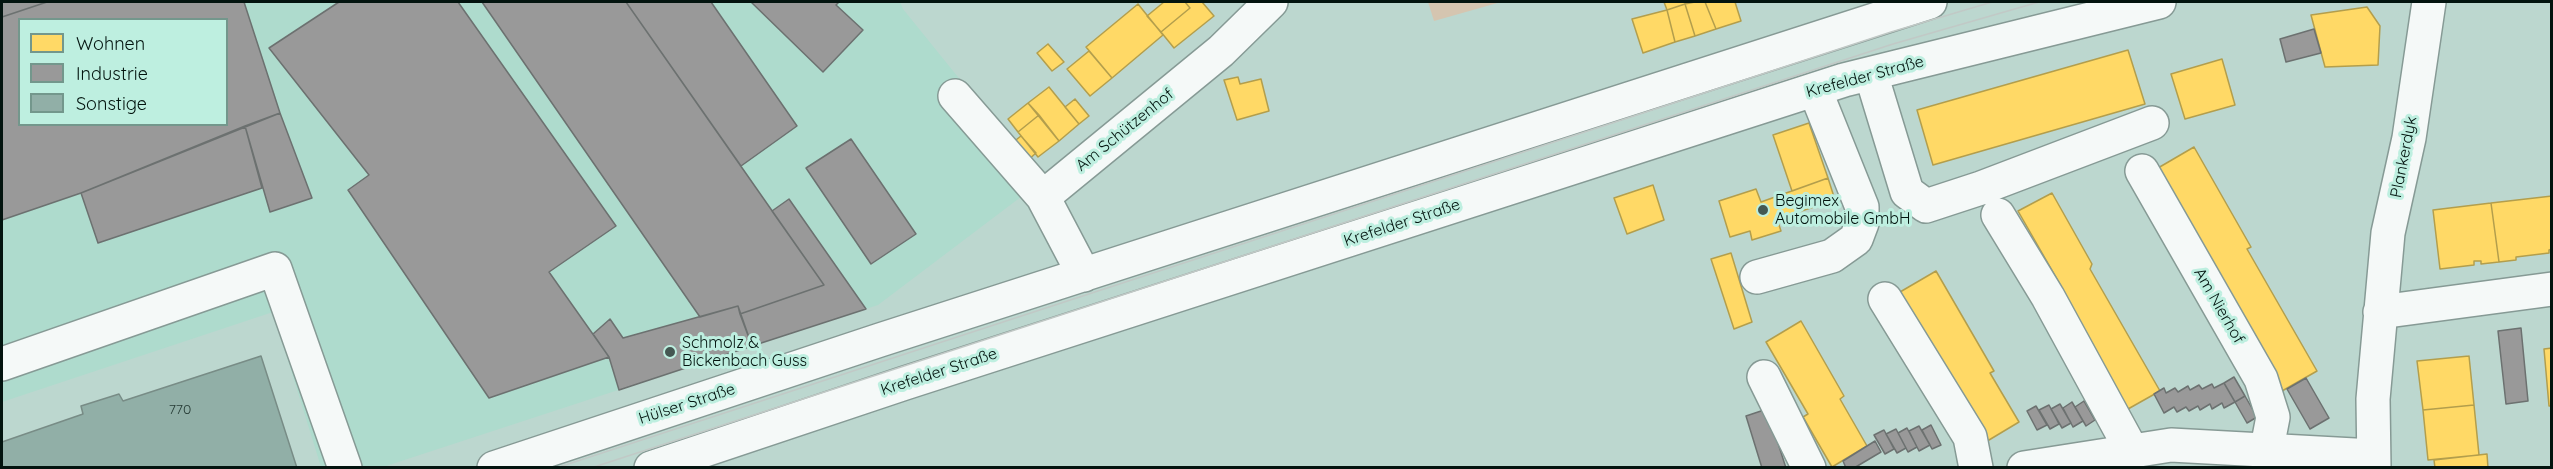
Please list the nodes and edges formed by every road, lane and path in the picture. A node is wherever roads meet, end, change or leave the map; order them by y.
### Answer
1 (1271, 2) edge
2 (1930, 2) edge
3 (2158, 2) edge
4 (2429, 2) edge
5 (1871, 74) junction
6 (1815, 90) junction
7 (955, 96) dead end
8 (2152, 123) dead end
9 (2142, 171) dead end
10 (1043, 197) junction
11 (1998, 214) dead end
12 (1084, 275) junction
13 (1757, 277) dead end
14 (2552, 289) edge
15 (1885, 299) dead end
16 (2380, 312) junction
17 (2, 364) edge
18 (1764, 377) dead end
19 (2266, 448) junction
20 (2132, 451) junction
21 (2374, 462) edge
22 (345, 468) edge
23 (494, 468) edge
24 (651, 468) edge
25 (1809, 468) edge
26 (1976, 468) edge
27 (2024, 468) edge

1 - 10 street, Am Schützenhof
2 - 12 street
3 - 5 street, Krefelder Straße
4 - 16 street, Plankerdyk
5 - 6 street, Krefelder Straße
5 - 8 street
6 - 13 street
6 - 24 street, Krefelder Straße
7 - 10 street
9 - 19 street, Am Nierhof
10 - 12 street
11 - 20 street
12 - 23 street, Hülser Straße
14 - 16 street
15 - 26 street
16 - 21 street, Plankerdyk
17 - 22 street
18 - 25 street
19 - 20 street
19 - 21 street
20 - 27 street

